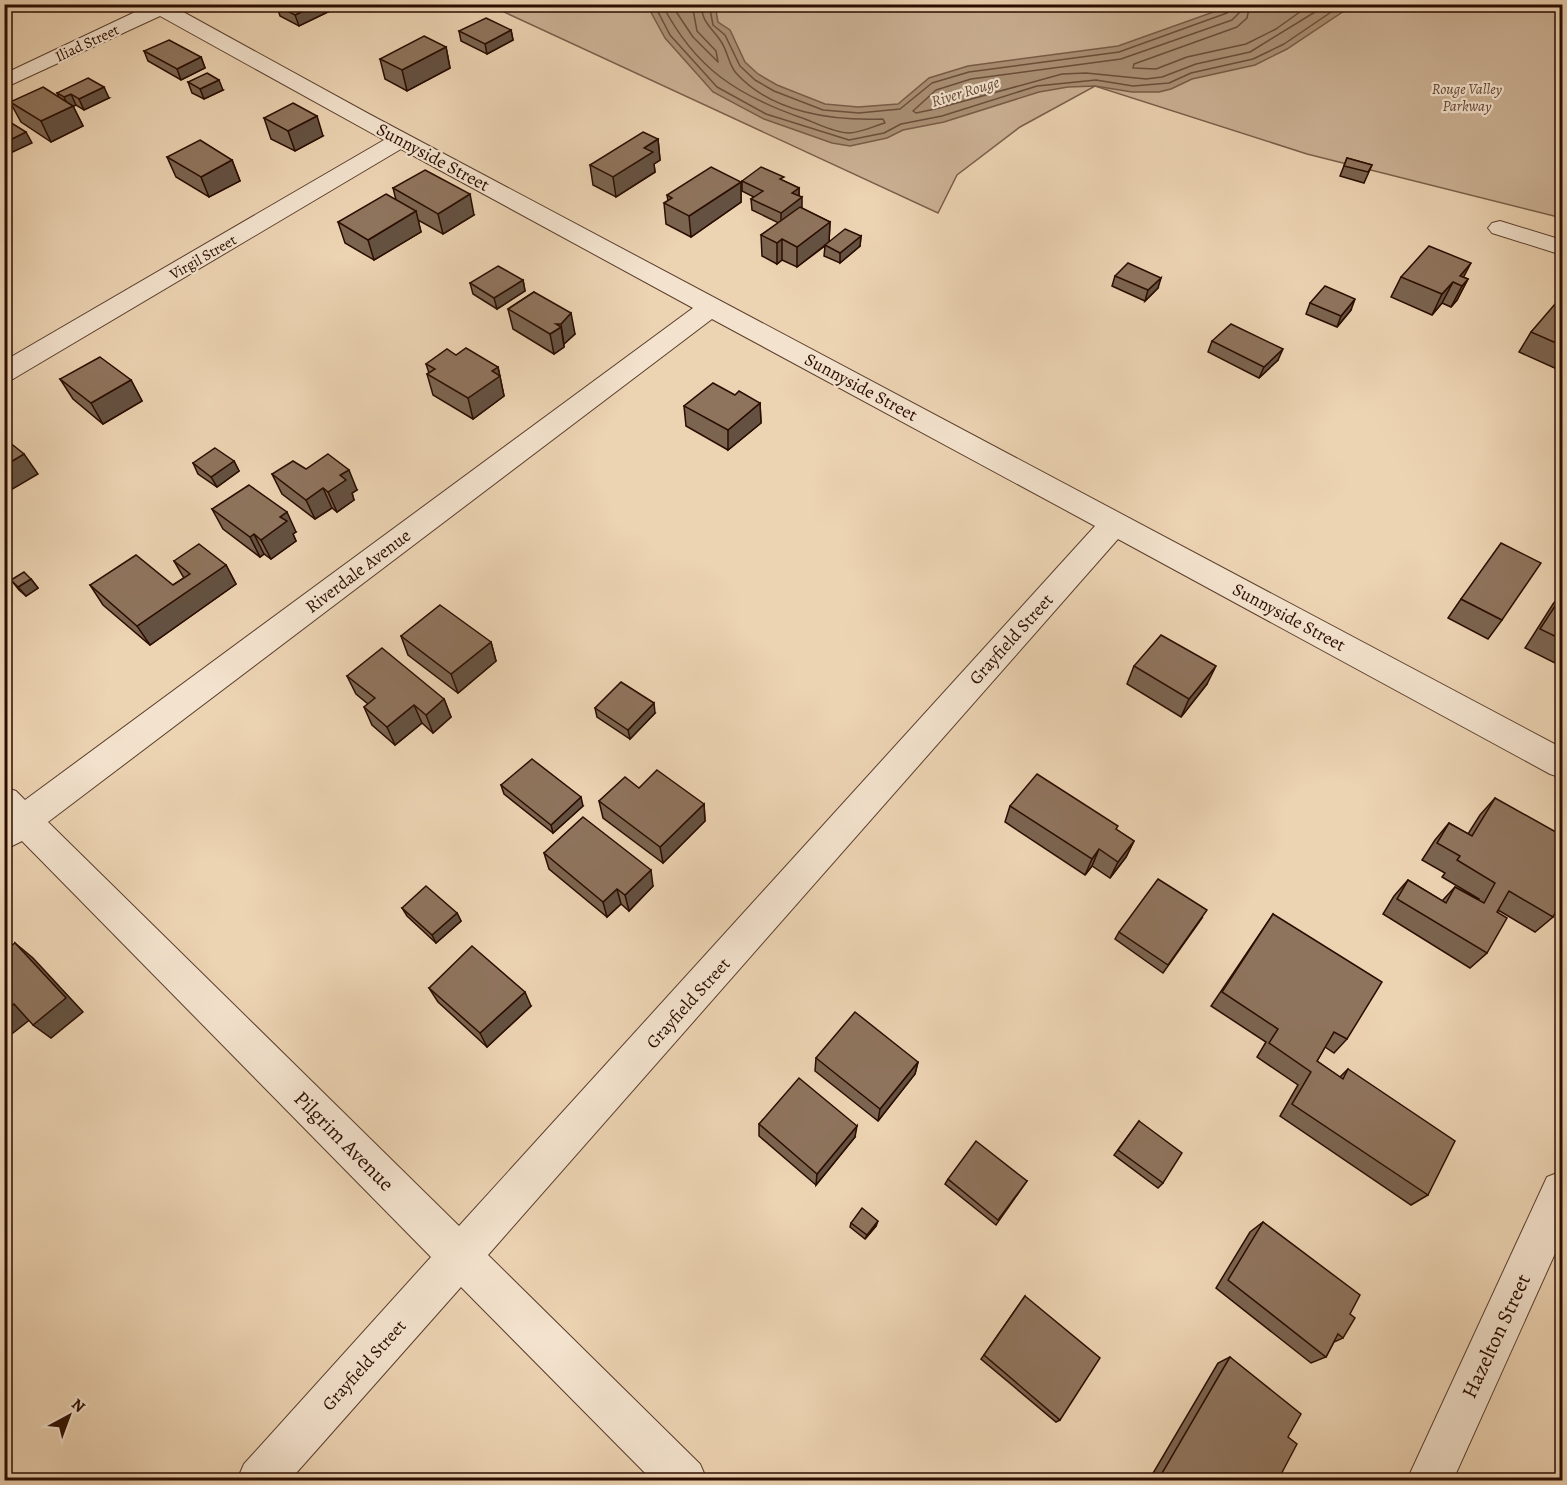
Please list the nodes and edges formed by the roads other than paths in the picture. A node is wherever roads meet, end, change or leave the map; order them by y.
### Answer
1 (165, 6) edge
2 (4, 82) edge
3 (401, 140) junction
4 (1500, 228) dead end
5 (1563, 248) edge
6 (711, 307) junction
7 (4, 373) edge
8 (1114, 524) junction
9 (1563, 764) edge
10 (11, 819) edge
11 (1563, 1192) edge
12 (461, 1257) junction
13 (260, 1480) edge
14 (684, 1480) edge
15 (1430, 1480) edge

1 - 2 street, Iliad Street
1 - 3 street, Sunnyside Street
3 - 6 street, Sunnyside Street
3 - 7 street, Virgil Street
4 - 5 street
6 - 8 street, Sunnyside Street
6 - 10 street, Riverdale Avenue
8 - 9 street, Sunnyside Street
8 - 12 street, Grayfield Street
10 - 12 street, Pilgrim Avenue
11 - 15 street, Hazelton Street
12 - 13 street, Grayfield Street
12 - 14 street, Pilgrim Avenue

